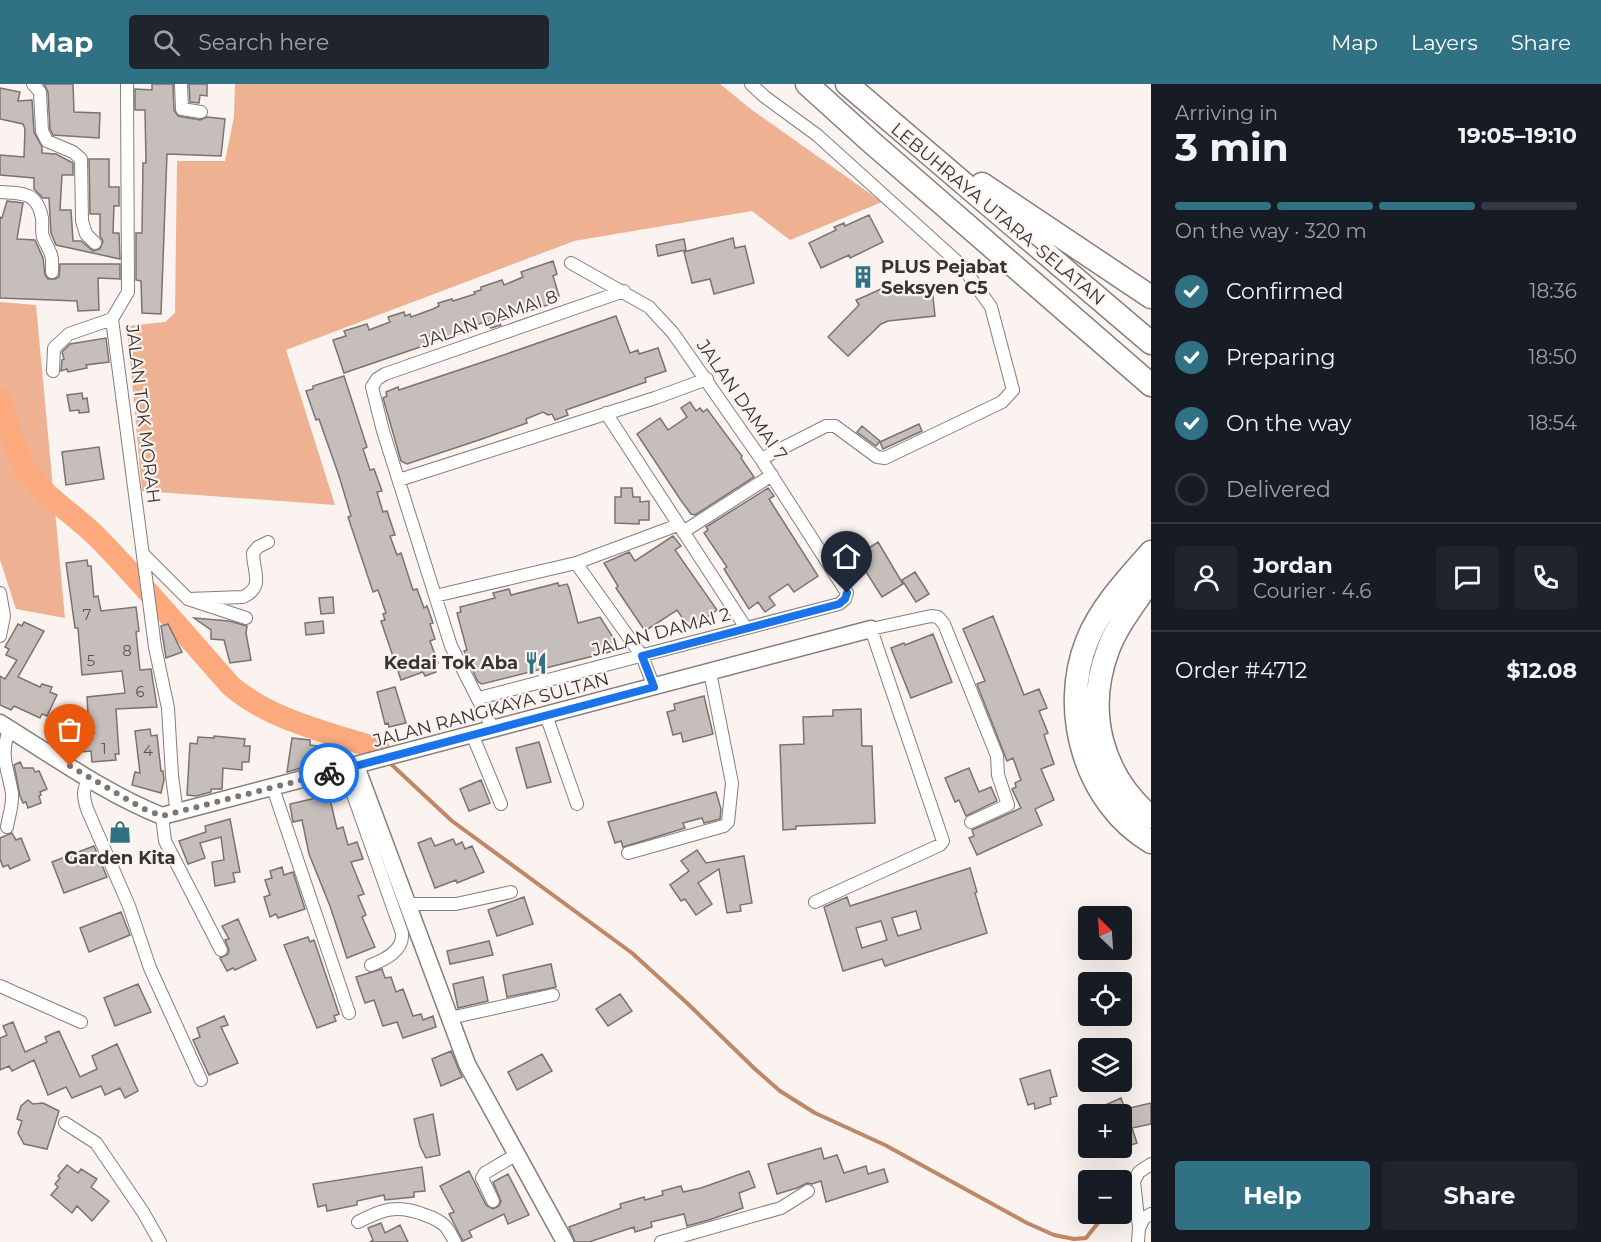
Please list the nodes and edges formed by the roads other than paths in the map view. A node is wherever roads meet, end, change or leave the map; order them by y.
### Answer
1 (33, 84) edge
2 (127, 84) edge
3 (181, 84) edge
4 (751, 84) edge
5 (807, 84) edge
6 (847, 84) edge
7 (201, 112) dead end
8 (891, 123) junction
9 (0, 192) edge
10 (95, 243) dead end
11 (571, 263) dead end
12 (52, 272) dead end
13 (624, 291) junction
14 (1151, 297) edge
15 (112, 319) junction
16 (1151, 344) edge
17 (53, 370) dead end
18 (707, 379) junction
19 (1151, 385) edge
20 (606, 413) junction
21 (761, 459) junction
22 (772, 475) junction
23 (399, 480) junction
24 (681, 528) junction
25 (268, 543) dead end
26 (1151, 552) edge
27 (143, 554) junction
28 (576, 563) junction
29 (1151, 579) edge
30 (0, 593) edge
31 (847, 593) joint
32 (435, 596) junction
33 (188, 599) junction
34 (246, 618) dead end
35 (746, 628) junction
36 (871, 629) junction
37 (0, 636) edge
38 (642, 656) junction
39 (710, 672) junction
40 (654, 687) junction
41 (479, 698) junction
42 (546, 715) junction
43 (5, 726) edge
44 (494, 729) junction
45 (472, 735) junction
46 (350, 768) junction
47 (90, 778) junction
48 (273, 788) junction
49 (501, 804) dead end
50 (577, 804) dead end
51 (170, 815) junction
52 (1151, 817) edge
53 (971, 822) dead end
54 (7, 827) dead end
55 (1151, 842) edge
56 (628, 853) dead end
57 (511, 892) dead end
58 (815, 902) dead end
59 (407, 904) junction
60 (221, 950) dead end
61 (371, 965) dead end
62 (0, 986) edge
63 (553, 995) dead end
64 (349, 1013) dead end
65 (450, 1018) junction
66 (81, 1022) dead end
67 (201, 1080) dead end
68 (65, 1123) dead end
69 (517, 1154) junction
70 (1151, 1164) edge
71 (808, 1191) dead end
72 (493, 1201) dead end
73 (1151, 1214) edge
74 (357, 1222) dead end
75 (1139, 1228) junction
76 (160, 1242) edge
77 (455, 1242) edge
78 (565, 1242) edge
79 (661, 1242) edge
80 (1138, 1242) edge

1 - 10 street
2 - 15 street, JALAN TOK MORAH
3 - 7 street
4 - 21 street
5 - 19 highway, LEBUHRAYA UTARA–SELATAN
6 - 8 highway, LEBUHRAYA UTARA–SELATAN
8 - 14 highway
8 - 16 highway, LEBUHRAYA UTARA–SELATAN
9 - 12 street
11 - 13 street, JALAN DAMAI 7
13 - 18 street, JALAN DAMAI 7
13 - 23 street, JALAN DAMAI 8
15 - 17 street
15 - 27 street, JALAN TOK MORAH
18 - 20 street
18 - 21 street, JALAN DAMAI 7
20 - 23 street
20 - 24 street
21 - 22 street, JALAN DAMAI 7
22 - 24 street
22 - 31 street, JALAN DAMAI 7
23 - 32 street
24 - 28 street
24 - 35 street
25 - 33 street
26 - 55 highway
27 - 33 street
27 - 51 street, JALAN TOK MORAH
28 - 32 street
28 - 38 street
29 - 52 highway
30 - 37 street
31 - 35 street, JALAN DAMAI 2
32 - 41 street
33 - 34 street
35 - 38 street, JALAN DAMAI 2
36 - 39 street, JALAN RANGKAYA SULTAN
36 - 53 street
36 - 58 street
38 - 40 street
38 - 41 street, JALAN DAMAI 2
39 - 40 street, JALAN RANGKAYA SULTAN
39 - 56 street
40 - 42 street, JALAN RANGKAYA SULTAN
41 - 44 street
42 - 44 street, JALAN RANGKAYA SULTAN
42 - 50 street
43 - 47 street
43 - 54 street
44 - 45 street, JALAN RANGKAYA SULTAN
45 - 46 street, JALAN RANGKAYA SULTAN
45 - 49 street
46 - 48 street, JALAN RANGKAYA SULTAN
46 - 59 street
46 - 61 street
47 - 51 street
47 - 67 street
48 - 51 street, JALAN RANGKAYA SULTAN
48 - 64 street
51 - 60 street
57 - 59 street
59 - 65 street
62 - 66 street
63 - 65 street
65 - 69 street
68 - 76 street
69 - 72 street
69 - 78 street
70 - 75 street
71 - 79 street
73 - 75 street
74 - 77 street
75 - 80 street

